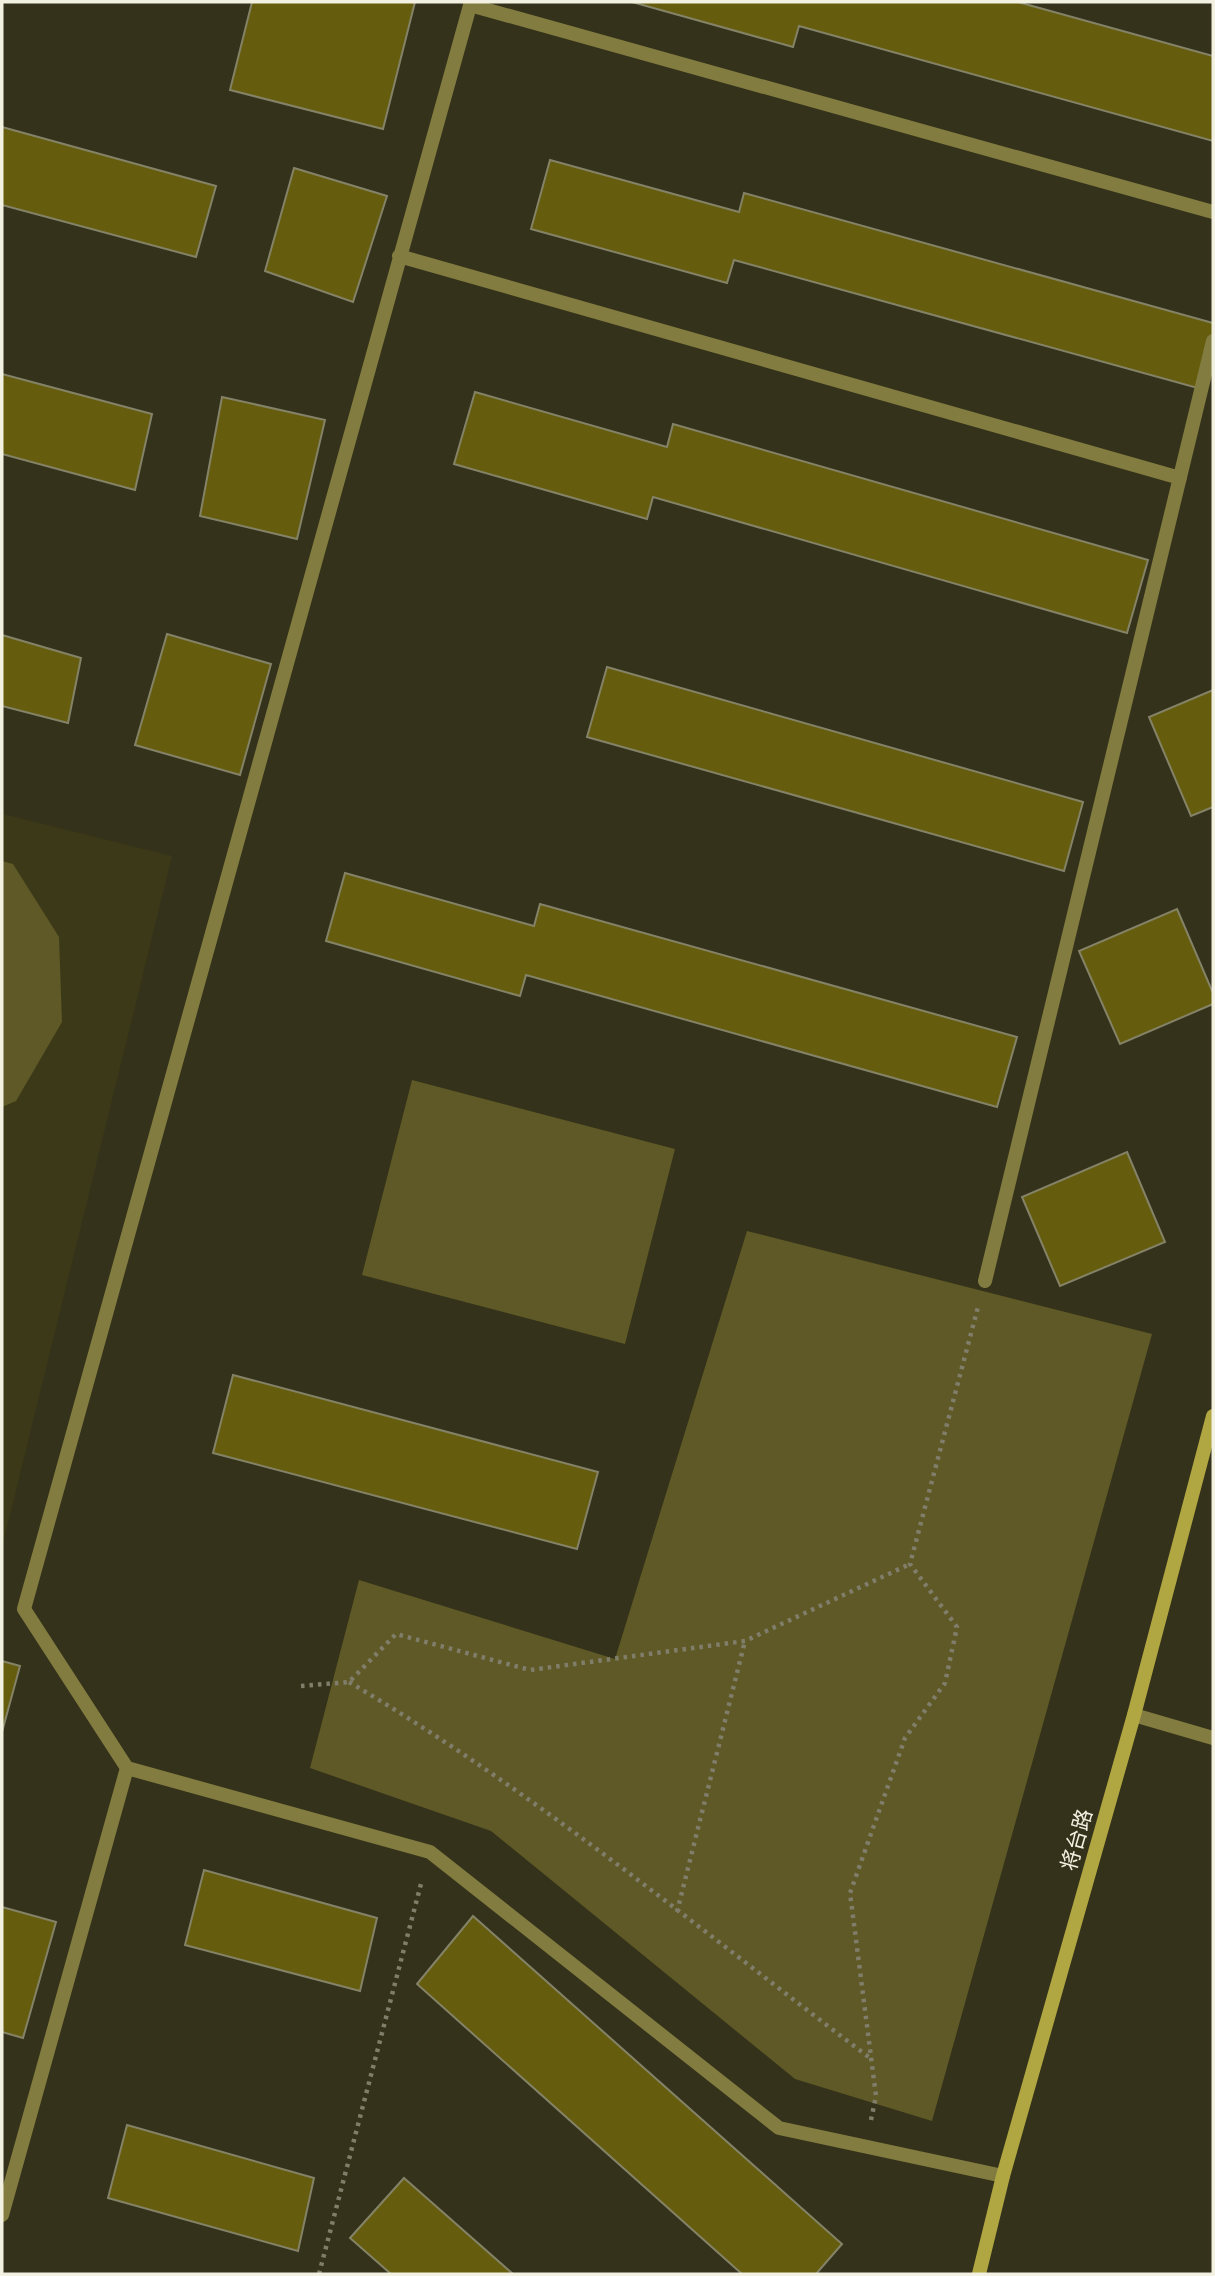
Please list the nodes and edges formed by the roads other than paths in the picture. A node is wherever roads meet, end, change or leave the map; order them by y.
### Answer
1 (470, 3) edge
2 (1213, 212) edge
3 (399, 256) junction
4 (1213, 341) edge
5 (1180, 478) junction
6 (985, 1281) road end
7 (1213, 1416) edge
8 (1134, 1715) junction
9 (1213, 1738) edge
10 (127, 1768) junction
11 (1003, 2176) junction
12 (2, 2215) edge
13 (979, 2274) edge

1 - 2 street
1 - 3 street
3 - 5 street
3 - 10 street
4 - 5 street
5 - 6 street
7 - 8 main road, 将台路
8 - 9 street
8 - 11 main road, 将台路
10 - 11 street
10 - 12 street
11 - 13 main road, 将台路

